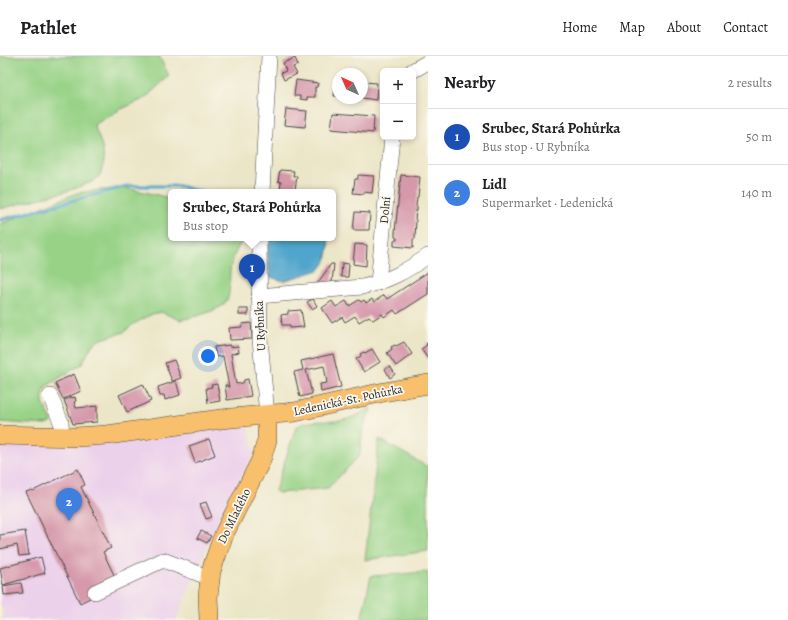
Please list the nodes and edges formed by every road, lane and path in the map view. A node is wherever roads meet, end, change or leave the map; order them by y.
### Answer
1 (269, 56) edge
2 (428, 62) edge
3 (416, 69) edge
4 (392, 140) edge
5 (262, 189) edge
6 (259, 241) edge
7 (428, 256) edge
8 (378, 283) junction
9 (259, 296) junction
10 (428, 384) edge
11 (50, 396) dead end
12 (267, 415) junction
13 (0, 435) edge
14 (69, 437) junction
15 (210, 578) junction
16 (95, 592) dead end
17 (209, 620) edge

1 - 5 street
2 - 3 street
4 - 8 street, Dolní
6 - 9 street, U Rybníka
7 - 8 street
8 - 9 street
9 - 12 street, U Rybníka
10 - 12 main road, Ledenická-St. Pohůrka
11 - 14 street
12 - 14 main road, Ledenická-St. Pohůrka
12 - 15 main road, Do Mladého
13 - 14 main road, Ledenická-St. Pohůrka
15 - 16 street
15 - 17 main road, Do Mladého

